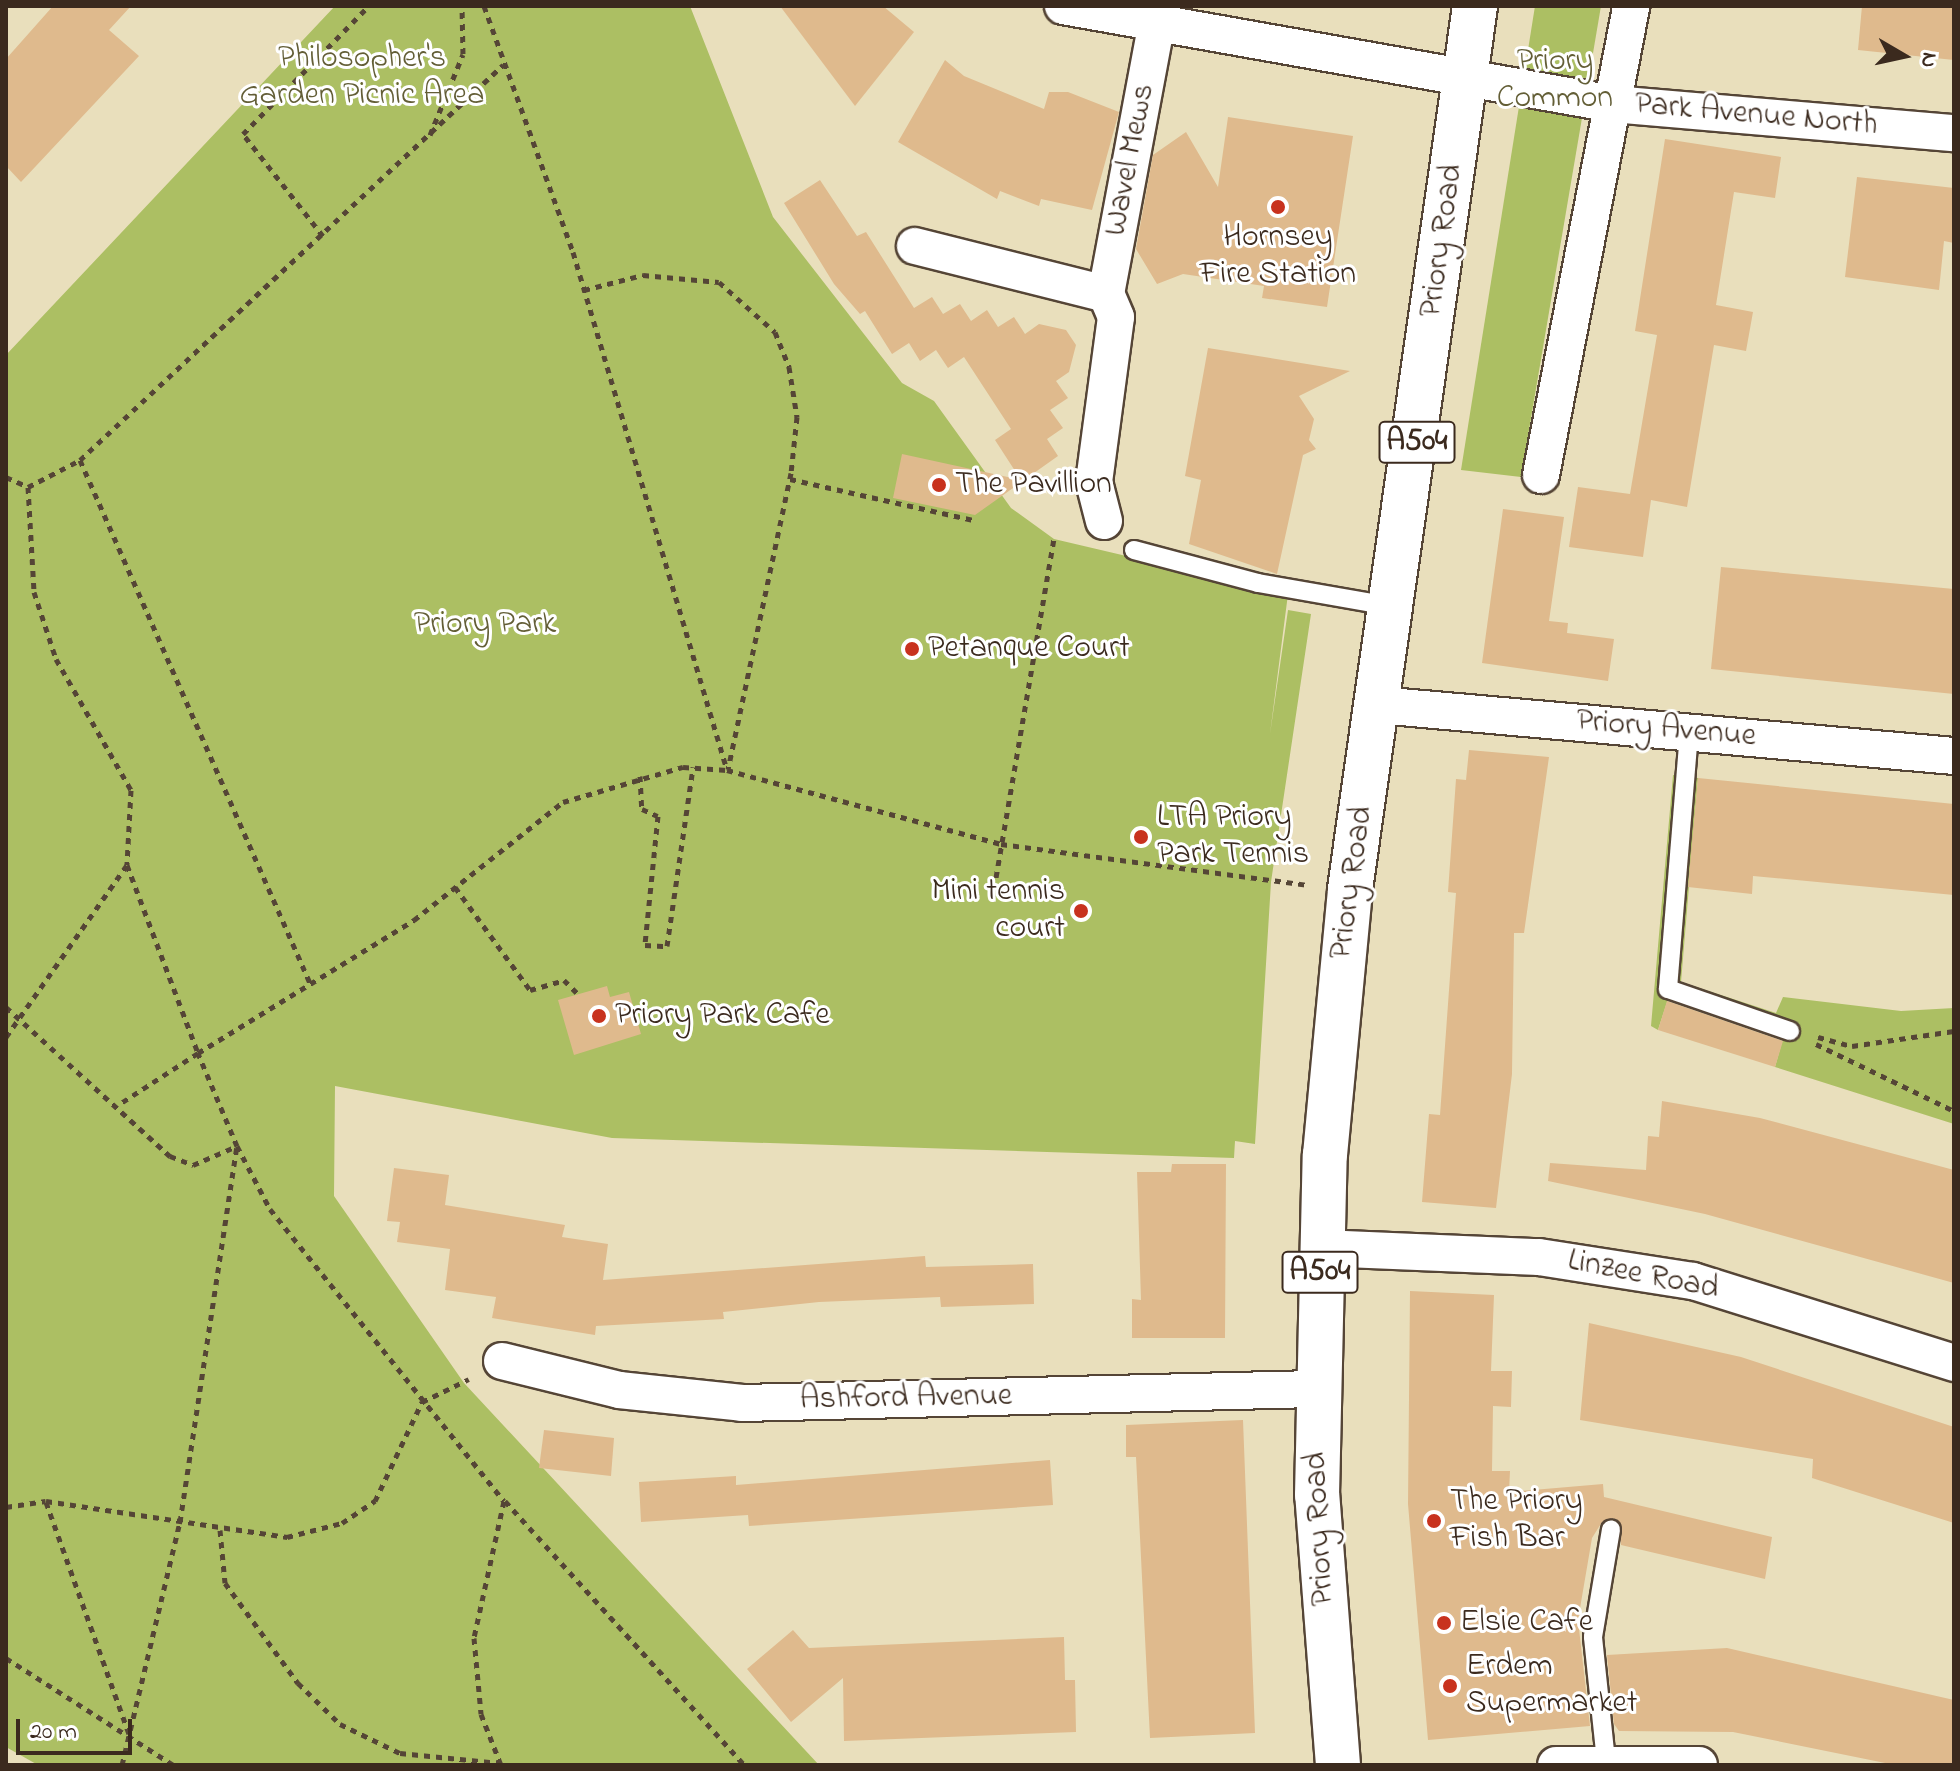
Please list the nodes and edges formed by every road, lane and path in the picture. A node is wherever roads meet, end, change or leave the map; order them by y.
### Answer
1 (369, 6) edge
2 (462, 6) edge
3 (484, 6) edge
4 (1063, 6) edge
5 (1475, 6) edge
6 (1631, 6) edge
7 (1156, 27) junction
8 (503, 65) junction
9 (1465, 81) junction
10 (1613, 104) junction
11 (1954, 133) edge
12 (428, 140) junction
13 (323, 236) junction
14 (915, 246) dead end
15 (584, 290) junction
16 (1106, 294) junction
17 (80, 460) junction
18 (1541, 475) dead end
19 (6, 477) edge
20 (790, 479) junction
21 (28, 487) junction
22 (974, 520) dead end
23 (1104, 521) dead end
24 (1054, 539) dead end
25 (1134, 550) dead end
26 (1393, 606) junction
27 (1378, 705) junction
28 (1689, 733) junction
29 (1954, 756) edge
30 (693, 767) junction
31 (727, 770) junction
32 (640, 776) junction
33 (1001, 844) junction
34 (127, 865) junction
35 (455, 887) junction
36 (1350, 889) junction
37 (992, 901) dead end
38 (310, 983) junction
39 (578, 994) dead end
40 (6, 1007) edge
41 (17, 1016) junction
42 (1790, 1031) junction
43 (1954, 1031) edge
44 (6, 1037) edge
45 (198, 1053) junction
46 (117, 1106) junction
47 (1954, 1111) edge
48 (237, 1146) junction
49 (1321, 1248) junction
50 (502, 1361) joint
51 (1954, 1363) edge
52 (1315, 1389) junction
53 (422, 1402) junction
54 (46, 1501) junction
55 (504, 1501) junction
56 (6, 1507) edge
57 (180, 1522) junction
58 (220, 1530) junction
59 (1611, 1530) dead end
60 (6, 1658) edge
61 (129, 1735) junction
62 (1606, 1761) junction
63 (500, 1764) edge
64 (122, 1765) edge
65 (173, 1765) edge
66 (744, 1765) edge
67 (1338, 1765) edge
68 (1556, 1765) edge
69 (1699, 1765) edge

1 - 13 path
2 - 12 path
3 - 8 path
4 - 7 street, Park Avenue North
5 - 9 main road, Priory Road / A504
6 - 10 street
7 - 9 street, Park Avenue North
7 - 16 street, Wavel Mews
8 - 12 path
8 - 15 path
9 - 10 street, Park Avenue North
9 - 26 main road, Priory Road / A504
10 - 11 street, Park Avenue North
10 - 18 street
12 - 13 path
13 - 17 path
14 - 16 street
15 - 20 path
15 - 31 path
16 - 23 street, Wavel Mews
17 - 21 path
17 - 38 path
19 - 21 path
20 - 22 path
20 - 31 path
21 - 34 path
24 - 33 path
25 - 26 lane
26 - 27 main road, Priory Road / A504
27 - 28 street, Priory Avenue
27 - 36 main road, Priory Road / A504
28 - 29 street, Priory Avenue
28 - 42 lane
30 - 31 path
30 - 32 path
30 - 32 path
31 - 33 path
32 - 35 path
33 - 36 path
33 - 37 path
34 - 41 path
34 - 45 path
35 - 38 path
35 - 39 path
36 - 49 main road, Priory Road / A504
38 - 45 path
40 - 41 path
41 - 44 path
41 - 46 path
42 - 43 path
42 - 47 path
45 - 46 path
45 - 48 path
46 - 48 path
48 - 53 path
48 - 57 path
49 - 51 street, Linzee Road
49 - 52 main road, Priory Road / A504
50 - 52 street, Ashford Avenue
50 - 53 path
52 - 67 main road, Priory Road / A504
53 - 55 path
53 - 58 path
54 - 56 path
54 - 57 path
54 - 61 path
55 - 63 path
55 - 66 path
57 - 58 path
57 - 61 path
58 - 63 path
59 - 62 lane
60 - 61 path
61 - 64 path
61 - 65 path
62 - 68 street
62 - 69 street

